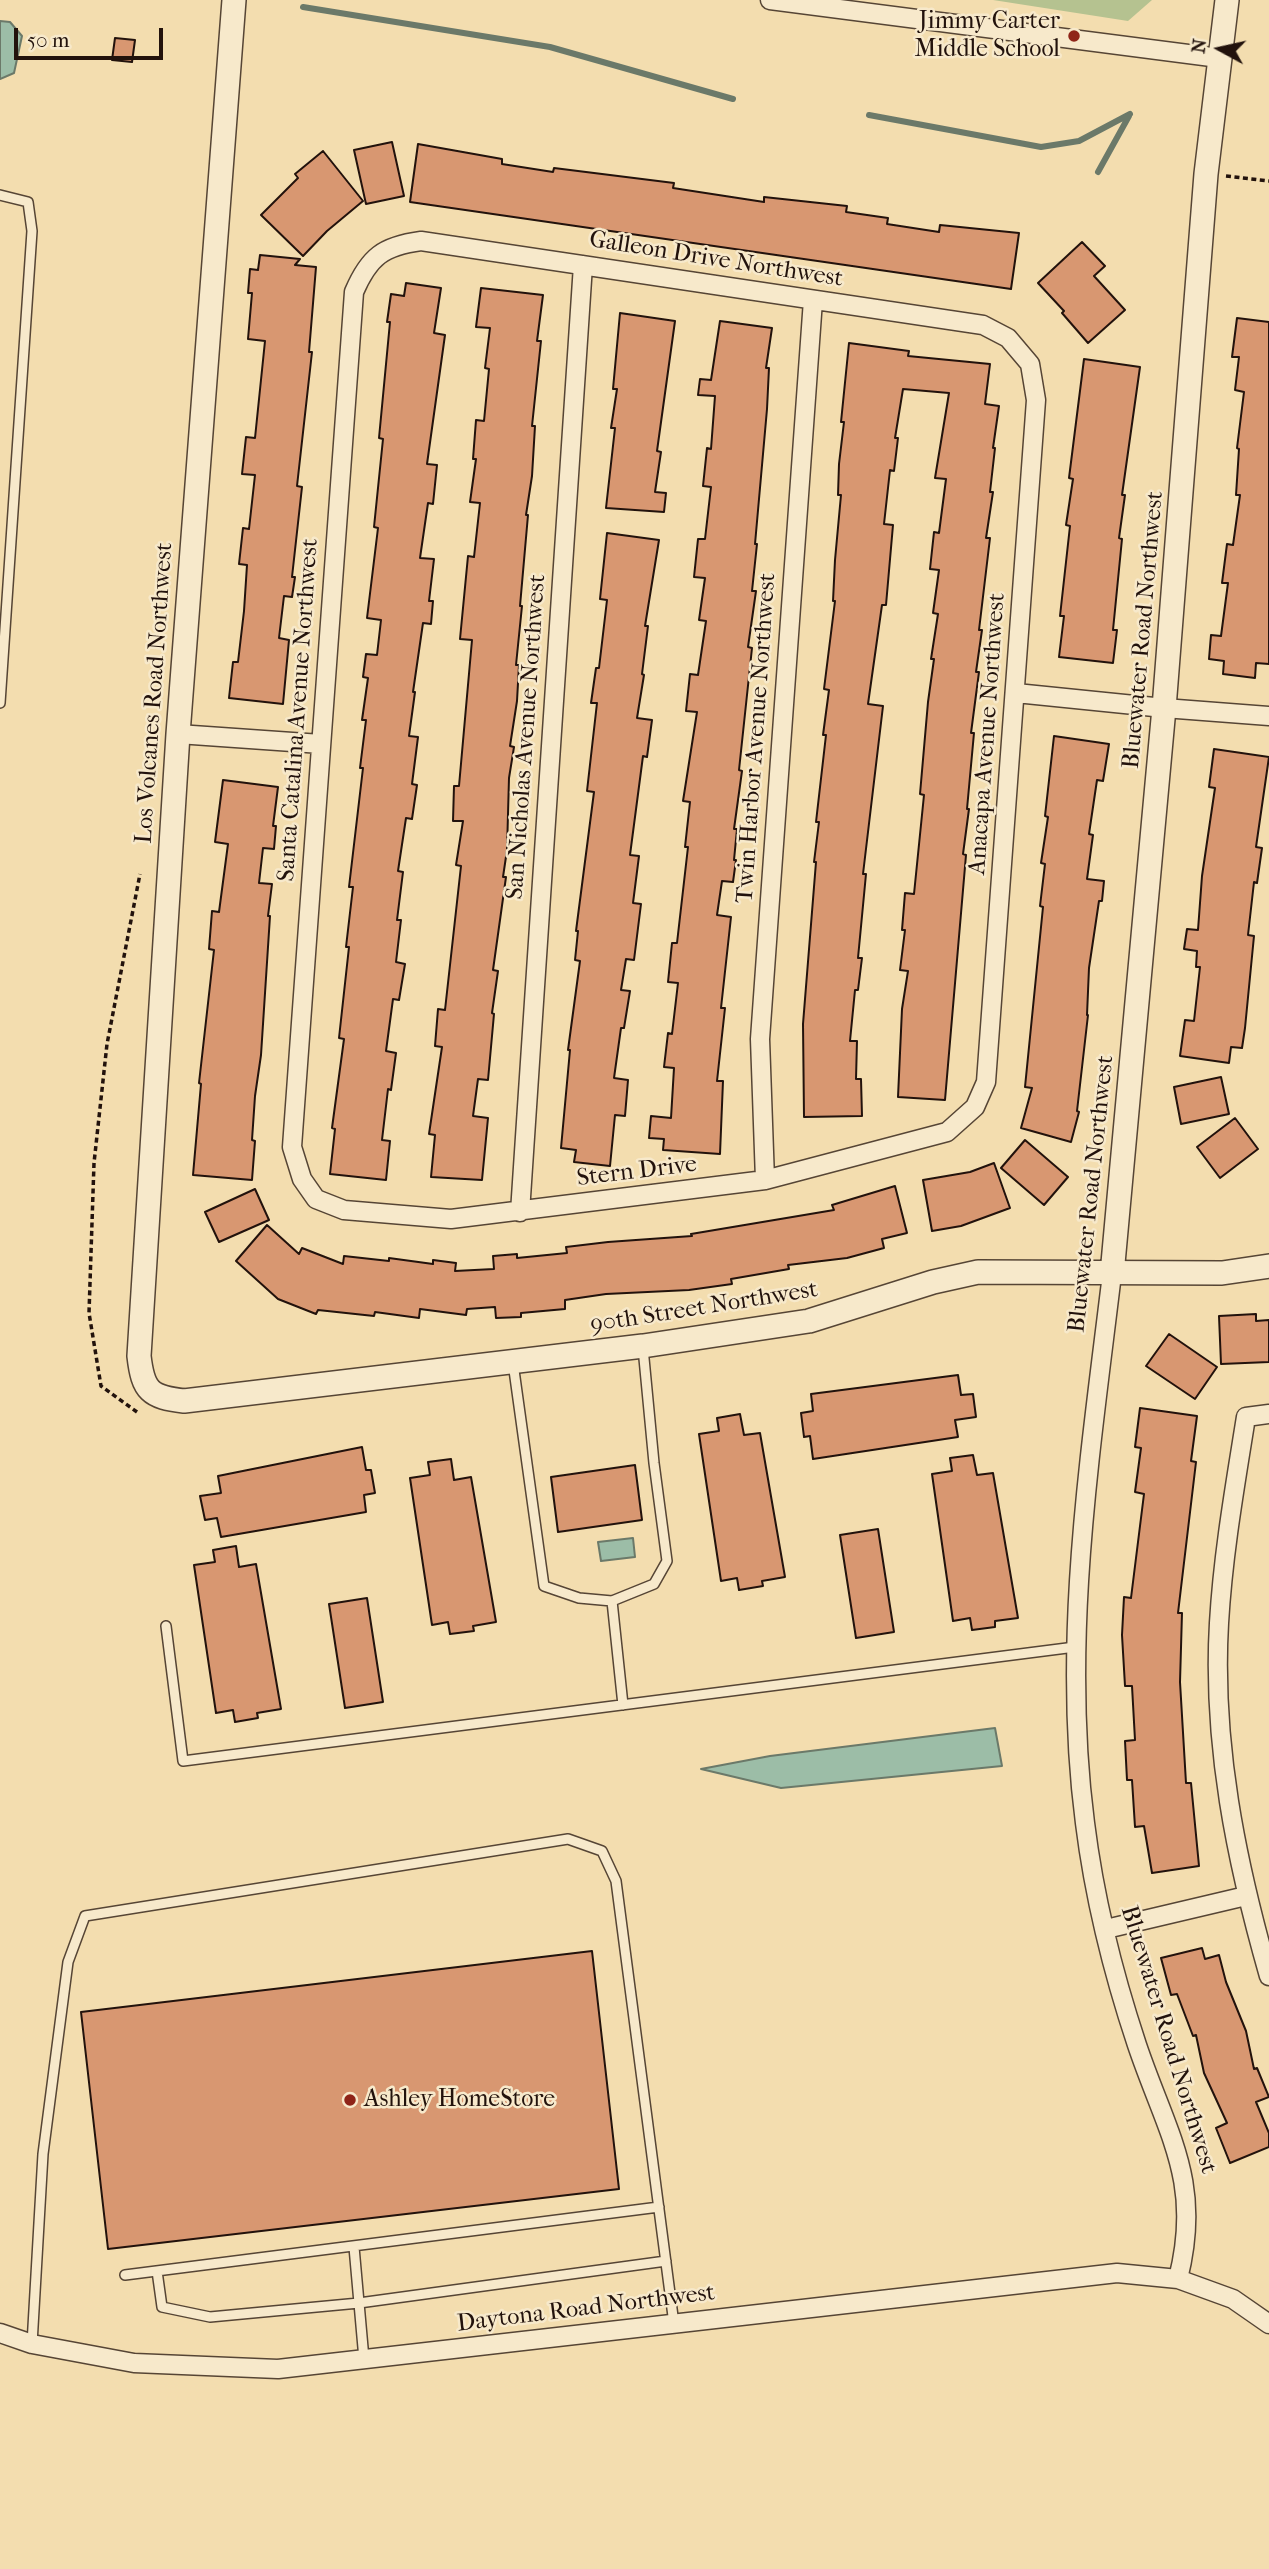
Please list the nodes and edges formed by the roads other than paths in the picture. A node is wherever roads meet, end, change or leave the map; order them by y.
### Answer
1 (234, 0) edge
2 (770, 0) edge
3 (1227, 0) edge
4 (1219, 58) junction
5 (0, 195) edge
6 (381, 252) joint
7 (583, 265) junction
8 (813, 300) junction
9 (1030, 364) joint
10 (1016, 693) junction
11 (0, 703) edge
12 (1164, 708) junction
13 (1269, 716) edge
14 (178, 734) junction
15 (321, 744) junction
16 (975, 1107) joint
17 (302, 1179) joint
18 (765, 1180) junction
19 (520, 1212) junction
20 (1269, 1266) edge
21 (1112, 1274) junction
22 (643, 1346) junction
23 (512, 1362) junction
24 (148, 1388) joint
25 (1269, 1414) edge
26 (612, 1601) junction
27 (166, 1626) dead end
28 (1075, 1647) junction
29 (623, 1705) junction
30 (1246, 1896) junction
31 (1106, 1930) junction
32 (1269, 1976) edge
33 (659, 2207) junction
34 (354, 2246) junction
35 (666, 2261) junction
36 (157, 2271) junction
37 (125, 2275) dead end
38 (1178, 2279) junction
39 (359, 2303) junction
40 (1269, 2323) edge
41 (674, 2324) junction
42 (0, 2333) edge
43 (32, 2344) junction
44 (364, 2359) junction

1 - 14 street, Los Volcanes Road Northwest
2 - 4 street
3 - 4 street, Bluewater Road Northwest
4 - 12 street, Bluewater Road Northwest
5 - 11 lane
6 - 7 street, Galleon Drive Northwest
6 - 15 street, Santa Catalina Avenue Northwest
7 - 8 street, Galleon Drive Northwest
7 - 19 street, San Nicholas Avenue Northwest
8 - 9 street, Galleon Drive Northwest
8 - 18 street, Twin Harbor Avenue Northwest
9 - 10 street, Anacapa Avenue Northwest
10 - 12 street
10 - 16 street, Anacapa Avenue Northwest
12 - 13 street
12 - 21 street, Bluewater Road Northwest
14 - 15 street
14 - 24 street, Los Volcanes Road Northwest
15 - 17 street, Santa Catalina Avenue Northwest
16 - 18 street, Stern Drive
17 - 19 street, Stern Drive
18 - 19 street, Stern Drive
20 - 21 street, 90th Street Northwest
21 - 22 street, 90th Street Northwest
21 - 28 street, Bluewater Road Northwest
22 - 23 street, 90th Street Northwest
22 - 26 lane
23 - 24 street, 90th Street Northwest
23 - 26 lane
25 - 30 street
26 - 29 lane
27 - 29 lane
28 - 29 lane
28 - 31 street, Bluewater Road Northwest
30 - 31 street
30 - 32 street
31 - 38 street, Bluewater Road Northwest
33 - 34 lane
33 - 35 lane
33 - 43 lane
34 - 36 lane
34 - 39 lane
35 - 39 lane
35 - 41 lane
36 - 37 lane
36 - 39 lane
38 - 40 street
38 - 41 street, Daytona Road Northwest
39 - 44 lane
41 - 44 street, Daytona Road Northwest
42 - 43 street, Daytona Road Northwest
43 - 44 street, Daytona Road Northwest

